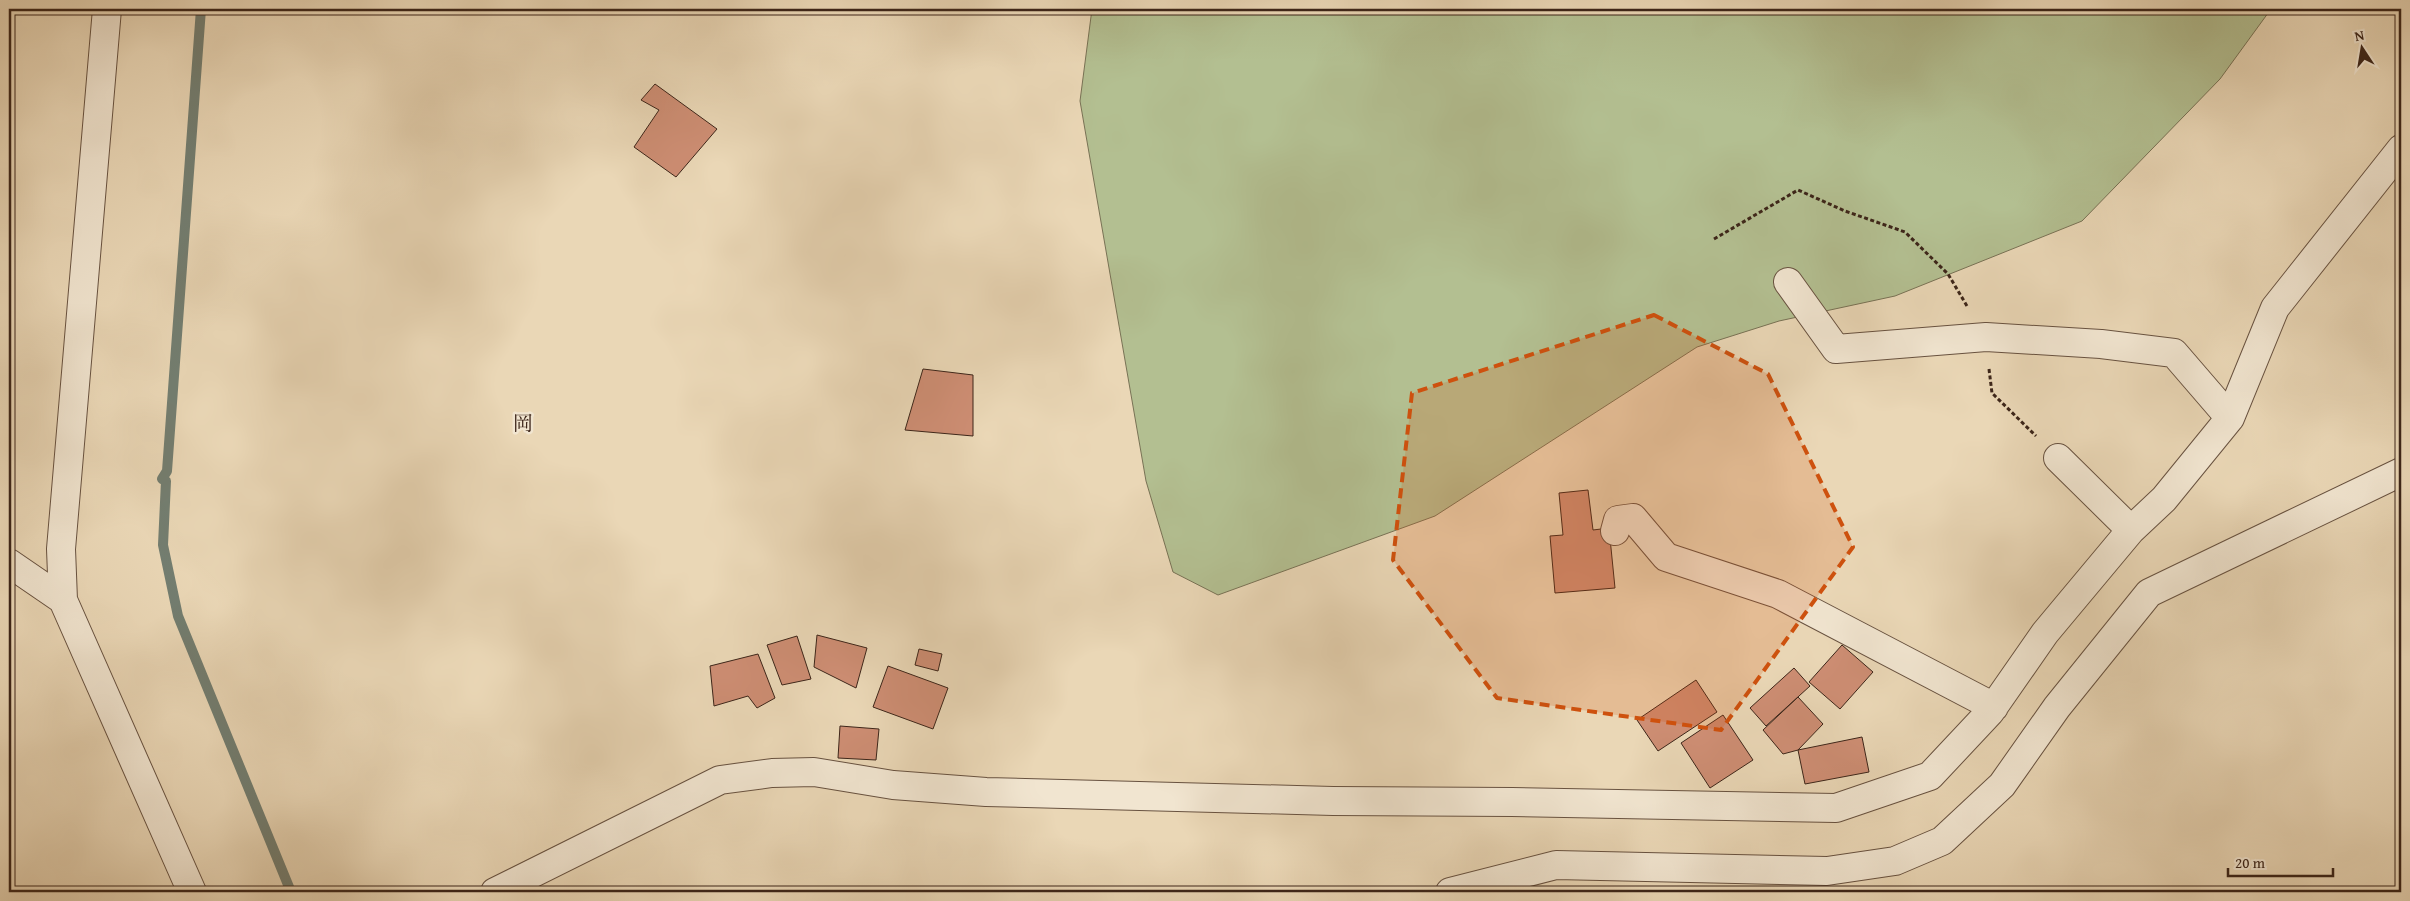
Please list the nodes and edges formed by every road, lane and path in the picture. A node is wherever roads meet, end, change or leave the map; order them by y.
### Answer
1 (107, 9) edge
2 (2401, 148) edge
3 (1714, 240) dead end
4 (1788, 282) dead end
5 (1986, 337) junction
6 (2230, 418) junction
7 (2058, 458) joint
8 (2401, 472) edge
9 (2132, 530) junction
10 (1615, 531) dead end
11 (9, 562) edge
12 (63, 600) junction
13 (1994, 707) junction
14 (192, 892) edge
15 (495, 892) edge
16 (1450, 892) edge

1 - 12 street
2 - 6 street
3 - 5 path
4 - 5 street
5 - 6 street
5 - 7 path
6 - 9 street
7 - 9 street
8 - 16 street
9 - 13 street
10 - 13 street
11 - 12 street
12 - 14 street
13 - 15 street

